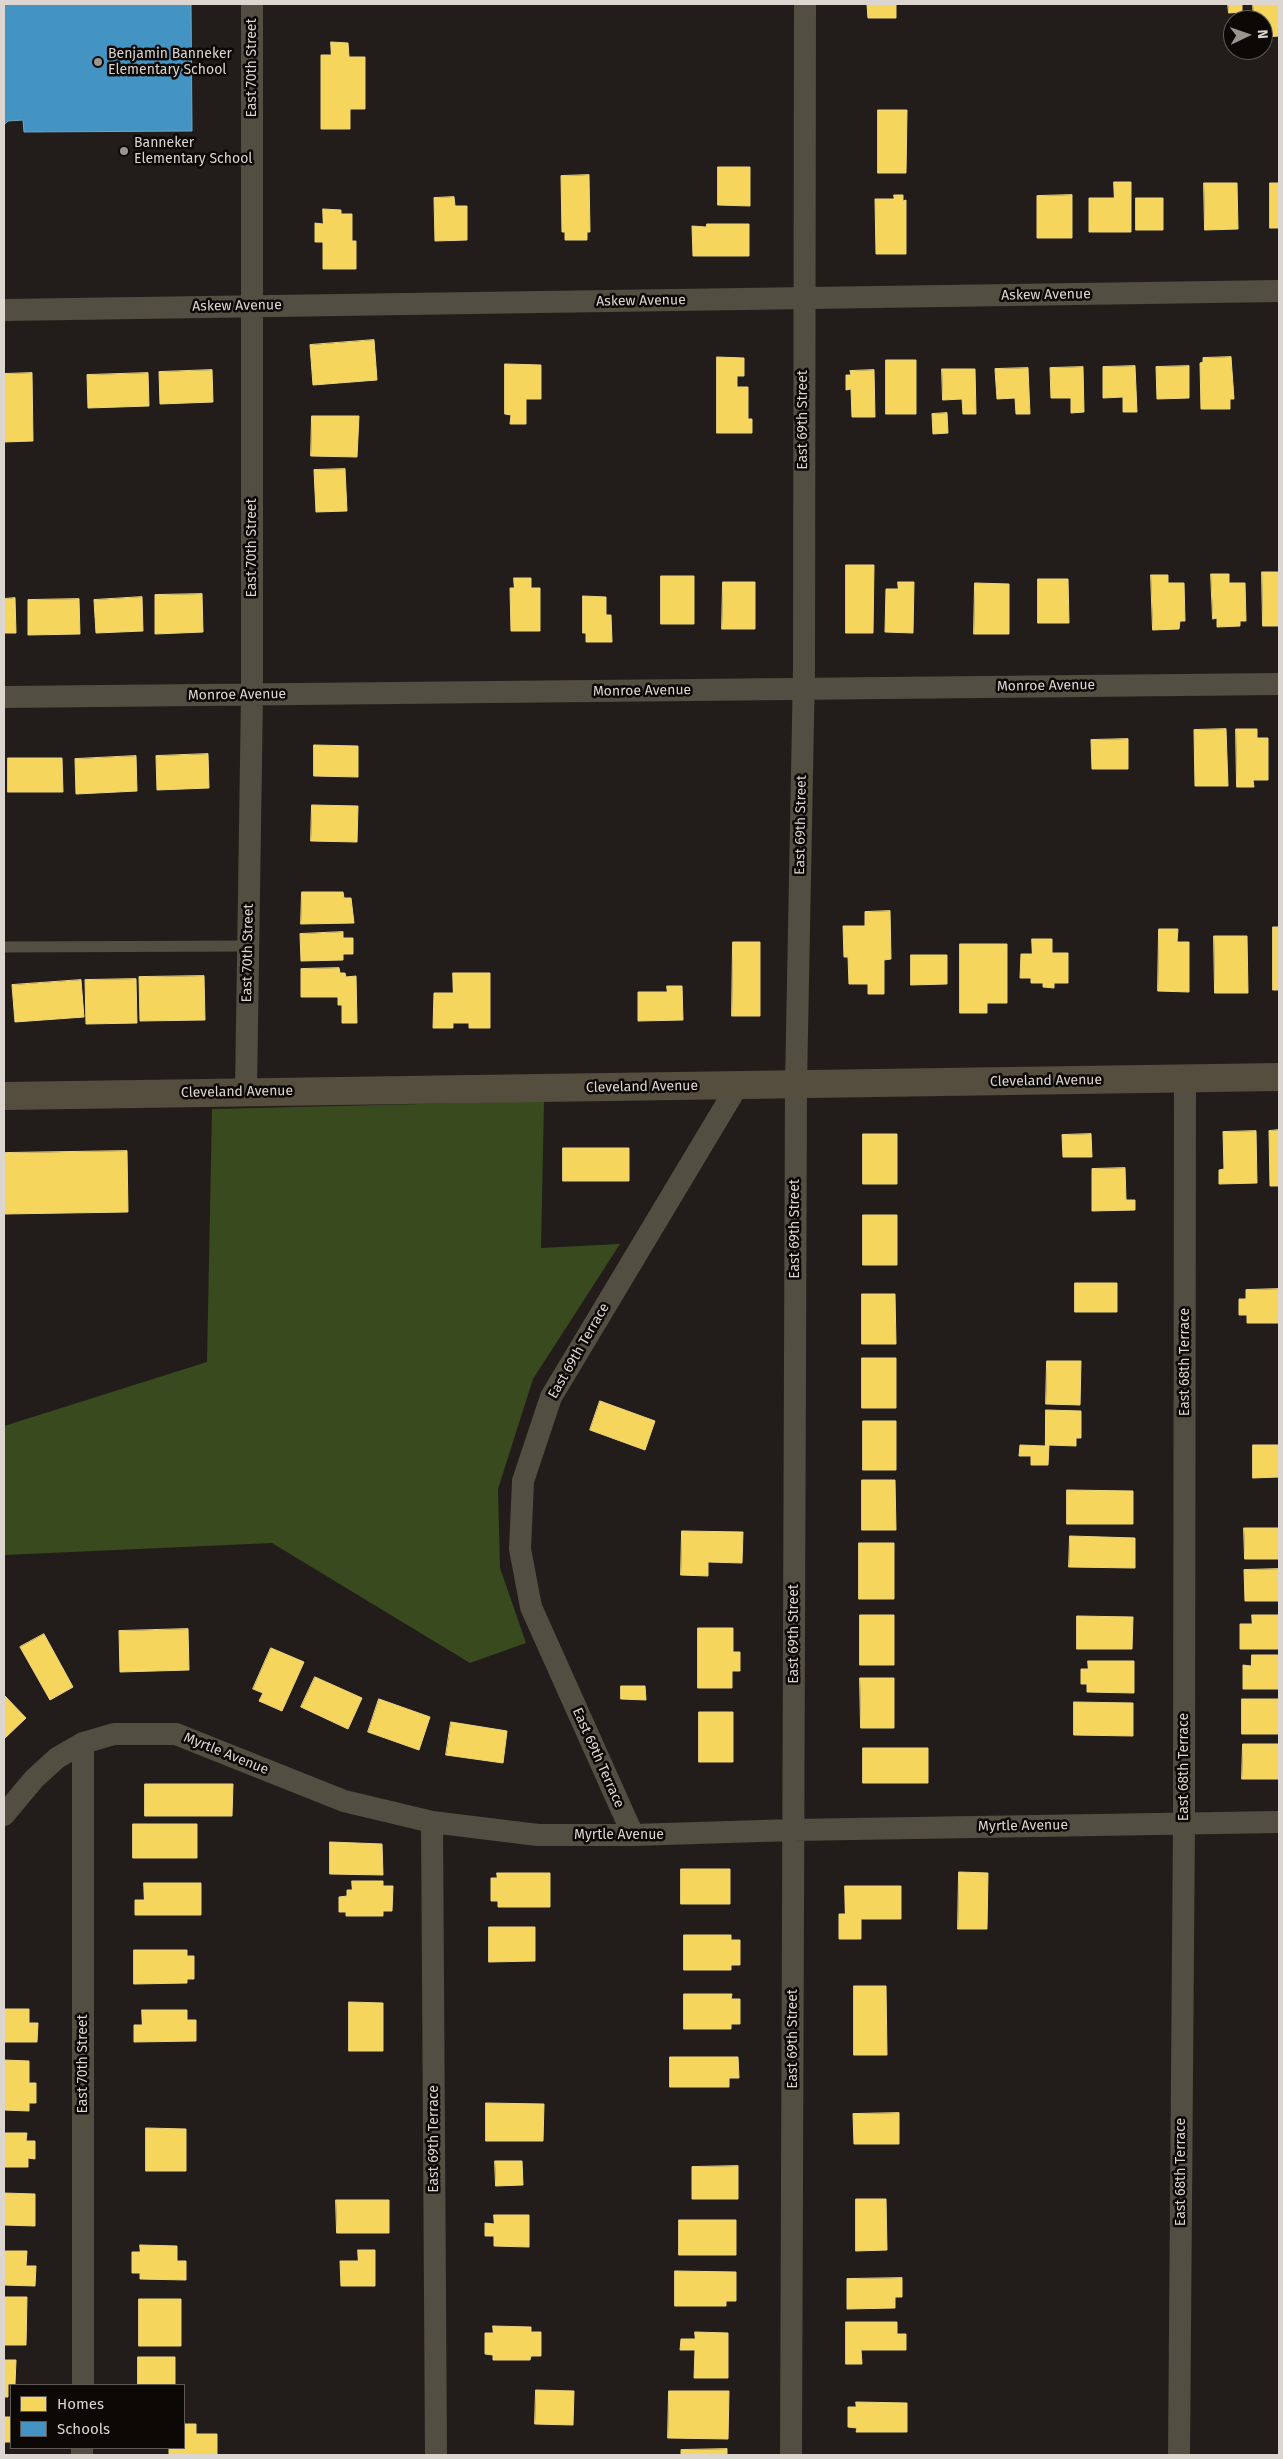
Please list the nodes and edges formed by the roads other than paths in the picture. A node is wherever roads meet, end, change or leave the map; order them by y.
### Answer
1 (252, 4) edge
2 (805, 4) edge
3 (1279, 292) edge
4 (803, 299) junction
5 (251, 305) junction
6 (4, 310) edge
7 (1279, 684) edge
8 (804, 689) junction
9 (252, 695) junction
10 (4, 697) edge
11 (248, 946) junction
12 (4, 947) edge
13 (1279, 1076) edge
14 (1185, 1079) junction
15 (738, 1085) junction
16 (796, 1085) junction
17 (246, 1091) junction
18 (4, 1096) edge
19 (83, 1743) junction
20 (4, 1815) edge
21 (432, 1822) junction
22 (1279, 1822) edge
23 (1184, 1823) junction
24 (793, 1830) junction
25 (633, 1835) junction
26 (83, 2384) edge
27 (436, 2455) edge
28 (791, 2455) edge
29 (1180, 2455) edge

1 - 5 street, East 70th Street
2 - 4 street, East 69th Street
3 - 4 street, Askew Avenue
4 - 5 street, Askew Avenue
4 - 8 street, East 69th Street
5 - 6 street, Askew Avenue
5 - 9 street, East 70th Street
7 - 8 street, Monroe Avenue
8 - 9 street, Monroe Avenue
8 - 16 street, East 69th Street
9 - 10 street, Monroe Avenue
9 - 11 street, East 70th Street
11 - 12 lane
11 - 17 street, East 70th Street
13 - 14 main road, Cleveland Avenue
14 - 16 main road, Cleveland Avenue
14 - 23 street, East 68th Terrace
15 - 16 main road, Cleveland Avenue
15 - 17 main road, Cleveland Avenue
15 - 25 street, East 69th Terrace
16 - 24 street, East 69th Street
17 - 18 main road, Cleveland Avenue
19 - 20 street, Myrtle Avenue
19 - 21 street, Myrtle Avenue
19 - 26 street, East 70th Street
21 - 25 street, Myrtle Avenue
21 - 27 street, East 69th Terrace
22 - 23 street, Myrtle Avenue
23 - 24 street, Myrtle Avenue
23 - 29 street, East 68th Terrace
24 - 25 street, Myrtle Avenue
24 - 28 street, East 69th Street

